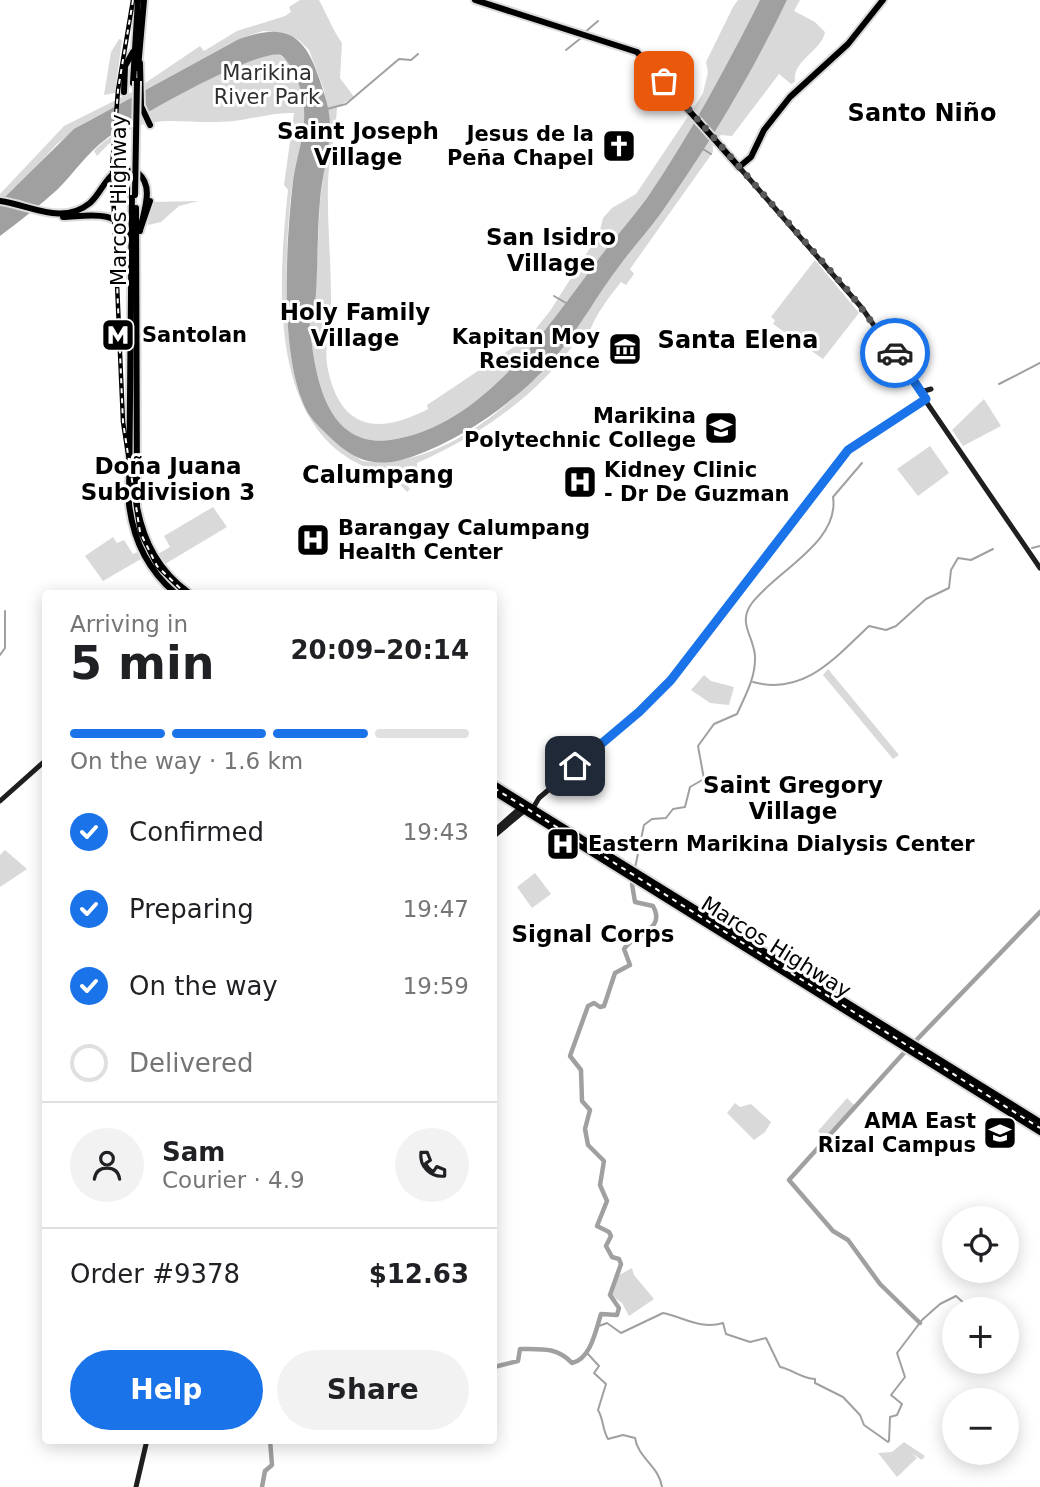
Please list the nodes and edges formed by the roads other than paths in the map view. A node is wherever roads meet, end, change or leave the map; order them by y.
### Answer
1 (138, 0) edge
2 (144, 0) edge
3 (475, 0) edge
4 (883, 0) edge
5 (134, 51) junction
6 (137, 81) junction
7 (124, 92) dead end
8 (150, 125) dead end
9 (737, 165) junction
10 (130, 171) dead end
11 (138, 173) dead end
12 (134, 195) junction
13 (150, 201) dead end
14 (0, 203) edge
15 (102, 218) dead end
16 (140, 228) junction
17 (126, 232) junction
18 (138, 236) junction
19 (130, 243) junction
20 (931, 390) dead end
21 (921, 391) junction
22 (926, 399) junction
23 (918, 405) junction
24 (936, 415) junction
25 (133, 447) junction
26 (1040, 568) edge
27 (161, 573) junction
28 (173, 590) edge
29 (184, 590) edge
30 (42, 764) edge
31 (570, 770) junction
32 (497, 787) edge
33 (497, 794) edge
34 (0, 802) edge
35 (533, 808) junction
36 (520, 810) junction
37 (497, 831) edge
38 (602, 851) junction
39 (595, 855) junction
40 (633, 870) junction
41 (631, 878) junction
42 (744, 939) junction
43 (740, 946) junction
44 (987, 1095) junction
45 (1000, 1103) junction
46 (1040, 1128) edge
47 (144, 1444) edge
48 (134, 1487) edge

1 - 5 main road, Marcos Highway
2 - 6 main road, Marcos Highway
3 - 9 main road
4 - 9 main road
5 - 6 main road, Marcos Highway
5 - 7 main road
6 - 8 main road, bridge
6 - 12 main road, Marcos Highway, bridge
9 - 21 main road
10 - 14 main road
11 - 16 main road
12 - 18 main road, Marcos Highway
12 - 19 main road, Marcos Highway
13 - 16 main road
14 - 17 main road
15 - 17 main road
16 - 18 main road
17 - 19 main road
18 - 25 main road, Marcos Highway
19 - 25 main road, Marcos Highway
20 - 21 main road
21 - 22 main road
22 - 23 main road
22 - 24 main road
23 - 24 main road
23 - 31 main road
24 - 26 main road
25 - 27 main road, Marcos Highway
27 - 28 main road, Marcos Highway
27 - 29 main road, Marcos Highway
30 - 34 main road
31 - 35 main road
31 - 36 main road
32 - 36 main road, Marcos Highway
33 - 36 main road, Marcos Highway
35 - 36 main road, Marcos Highway
35 - 38 main road, Marcos Highway
36 - 37 main road
36 - 39 main road, Marcos Highway
38 - 39 main road
38 - 40 main road, Marcos Highway
39 - 41 main road, Marcos Highway
40 - 41 main road
40 - 42 main road, Marcos Highway
41 - 43 main road, Marcos Highway
42 - 43 main road
42 - 44 main road, Marcos Highway
43 - 44 main road, Marcos Highway
44 - 45 main road, Marcos Highway
45 - 46 main road, Marcos Highway
45 - 46 main road, Marcos Highway
47 - 48 main road

